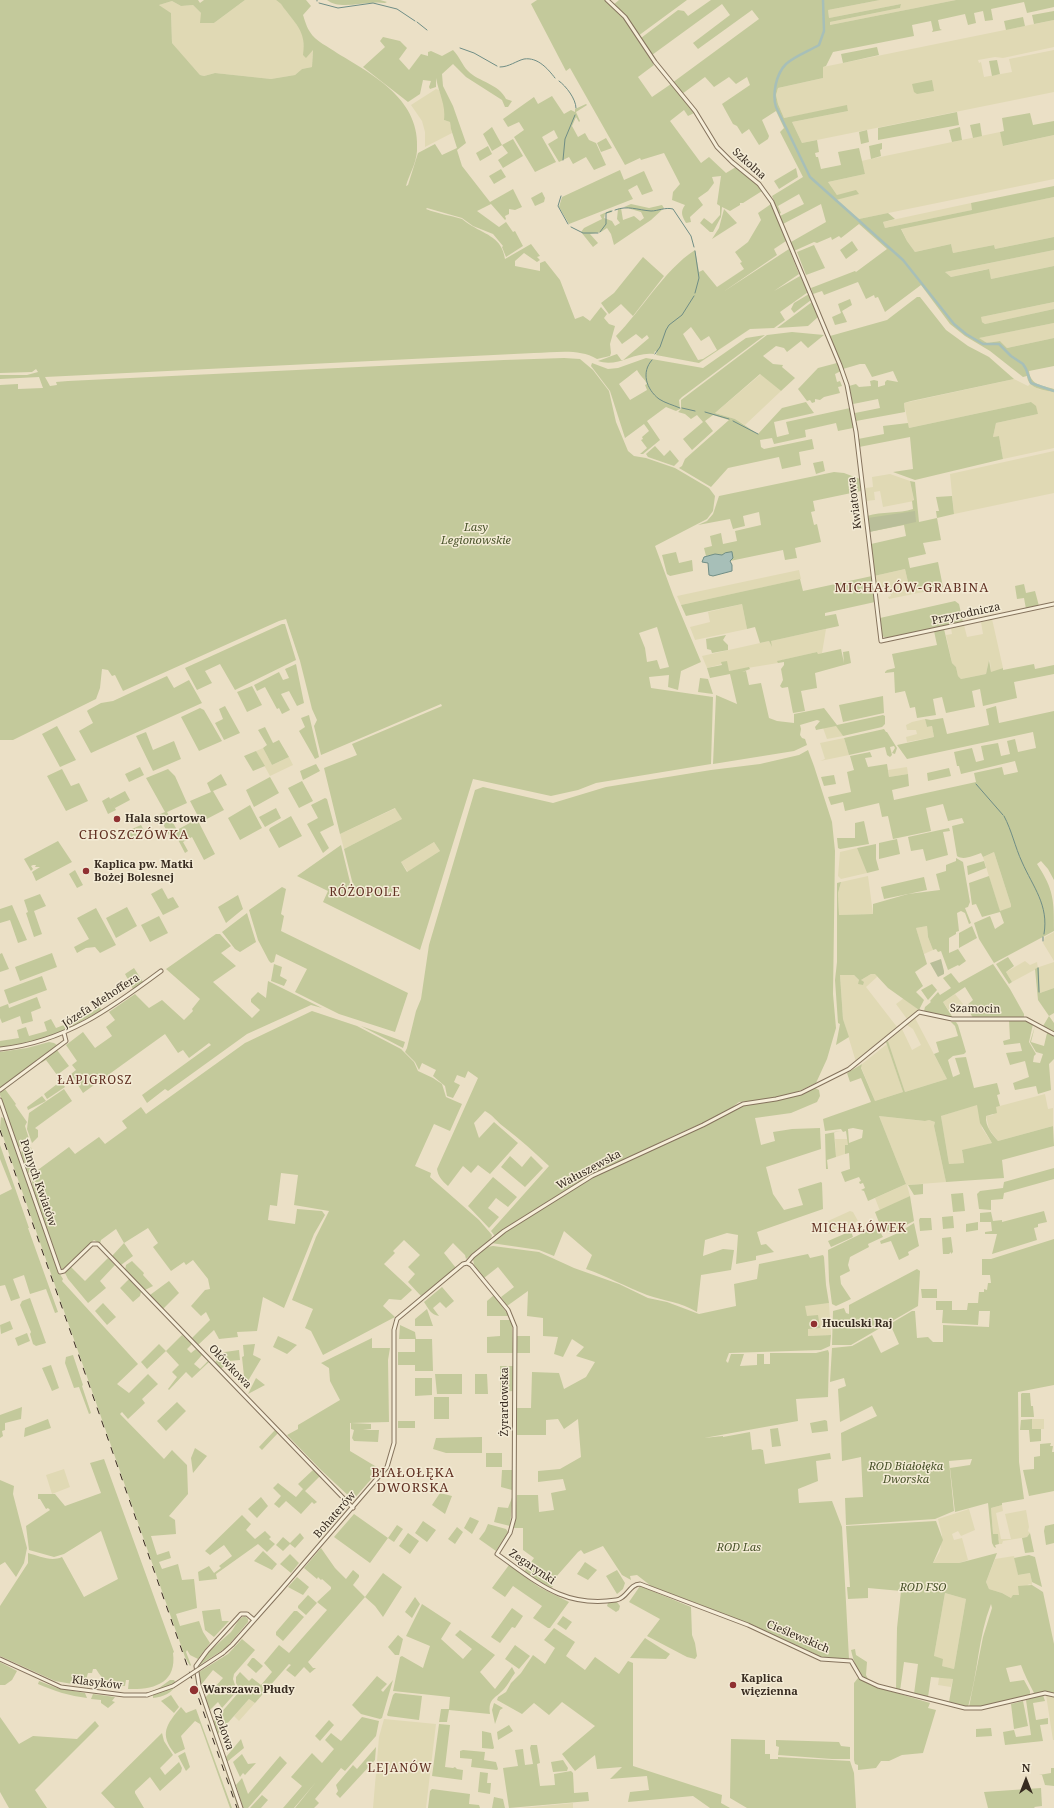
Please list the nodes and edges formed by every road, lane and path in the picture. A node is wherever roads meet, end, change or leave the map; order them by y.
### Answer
1 (607, 0) edge
2 (840, 365) joint
3 (1054, 604) edge
4 (881, 641) joint
5 (161, 972) dead end
6 (64, 1033) junction
7 (1054, 1034) edge
8 (1, 1049) edge
9 (821, 1084) joint
10 (0, 1090) edge
11 (0, 1100) edge
12 (92, 1244) joint
13 (467, 1263) junction
14 (395, 1324) joint
15 (353, 1508) junction
16 (497, 1554) joint
17 (605, 1602) joint
18 (254, 1620) junction
19 (0, 1659) edge
20 (192, 1673) joint
21 (1054, 1695) edge
22 (241, 1808) edge

1 - 2 street, Szkolna
2 - 4 street, Kwiatowa
3 - 4 street, Przyrodnicza
5 - 6 street, Józefa Mehoffera
6 - 8 street
6 - 10 street, Józefa Mehoffera
7 - 9 street, Szamocin
9 - 13 street, Wałuszewska
11 - 12 street, Polnych Kwiatów
12 - 15 street, Ołówkowa
13 - 14 street, Wałuszewska
13 - 16 street, Żyrardowska
14 - 15 street, Bohaterów
15 - 18 street, Bohaterów
16 - 17 street, Zegarynki
17 - 21 street, Cieślewskich
18 - 20 street, Bohaterów, bridge
18 - 22 street, Czołowa
19 - 20 street, Klasyków, bridge

